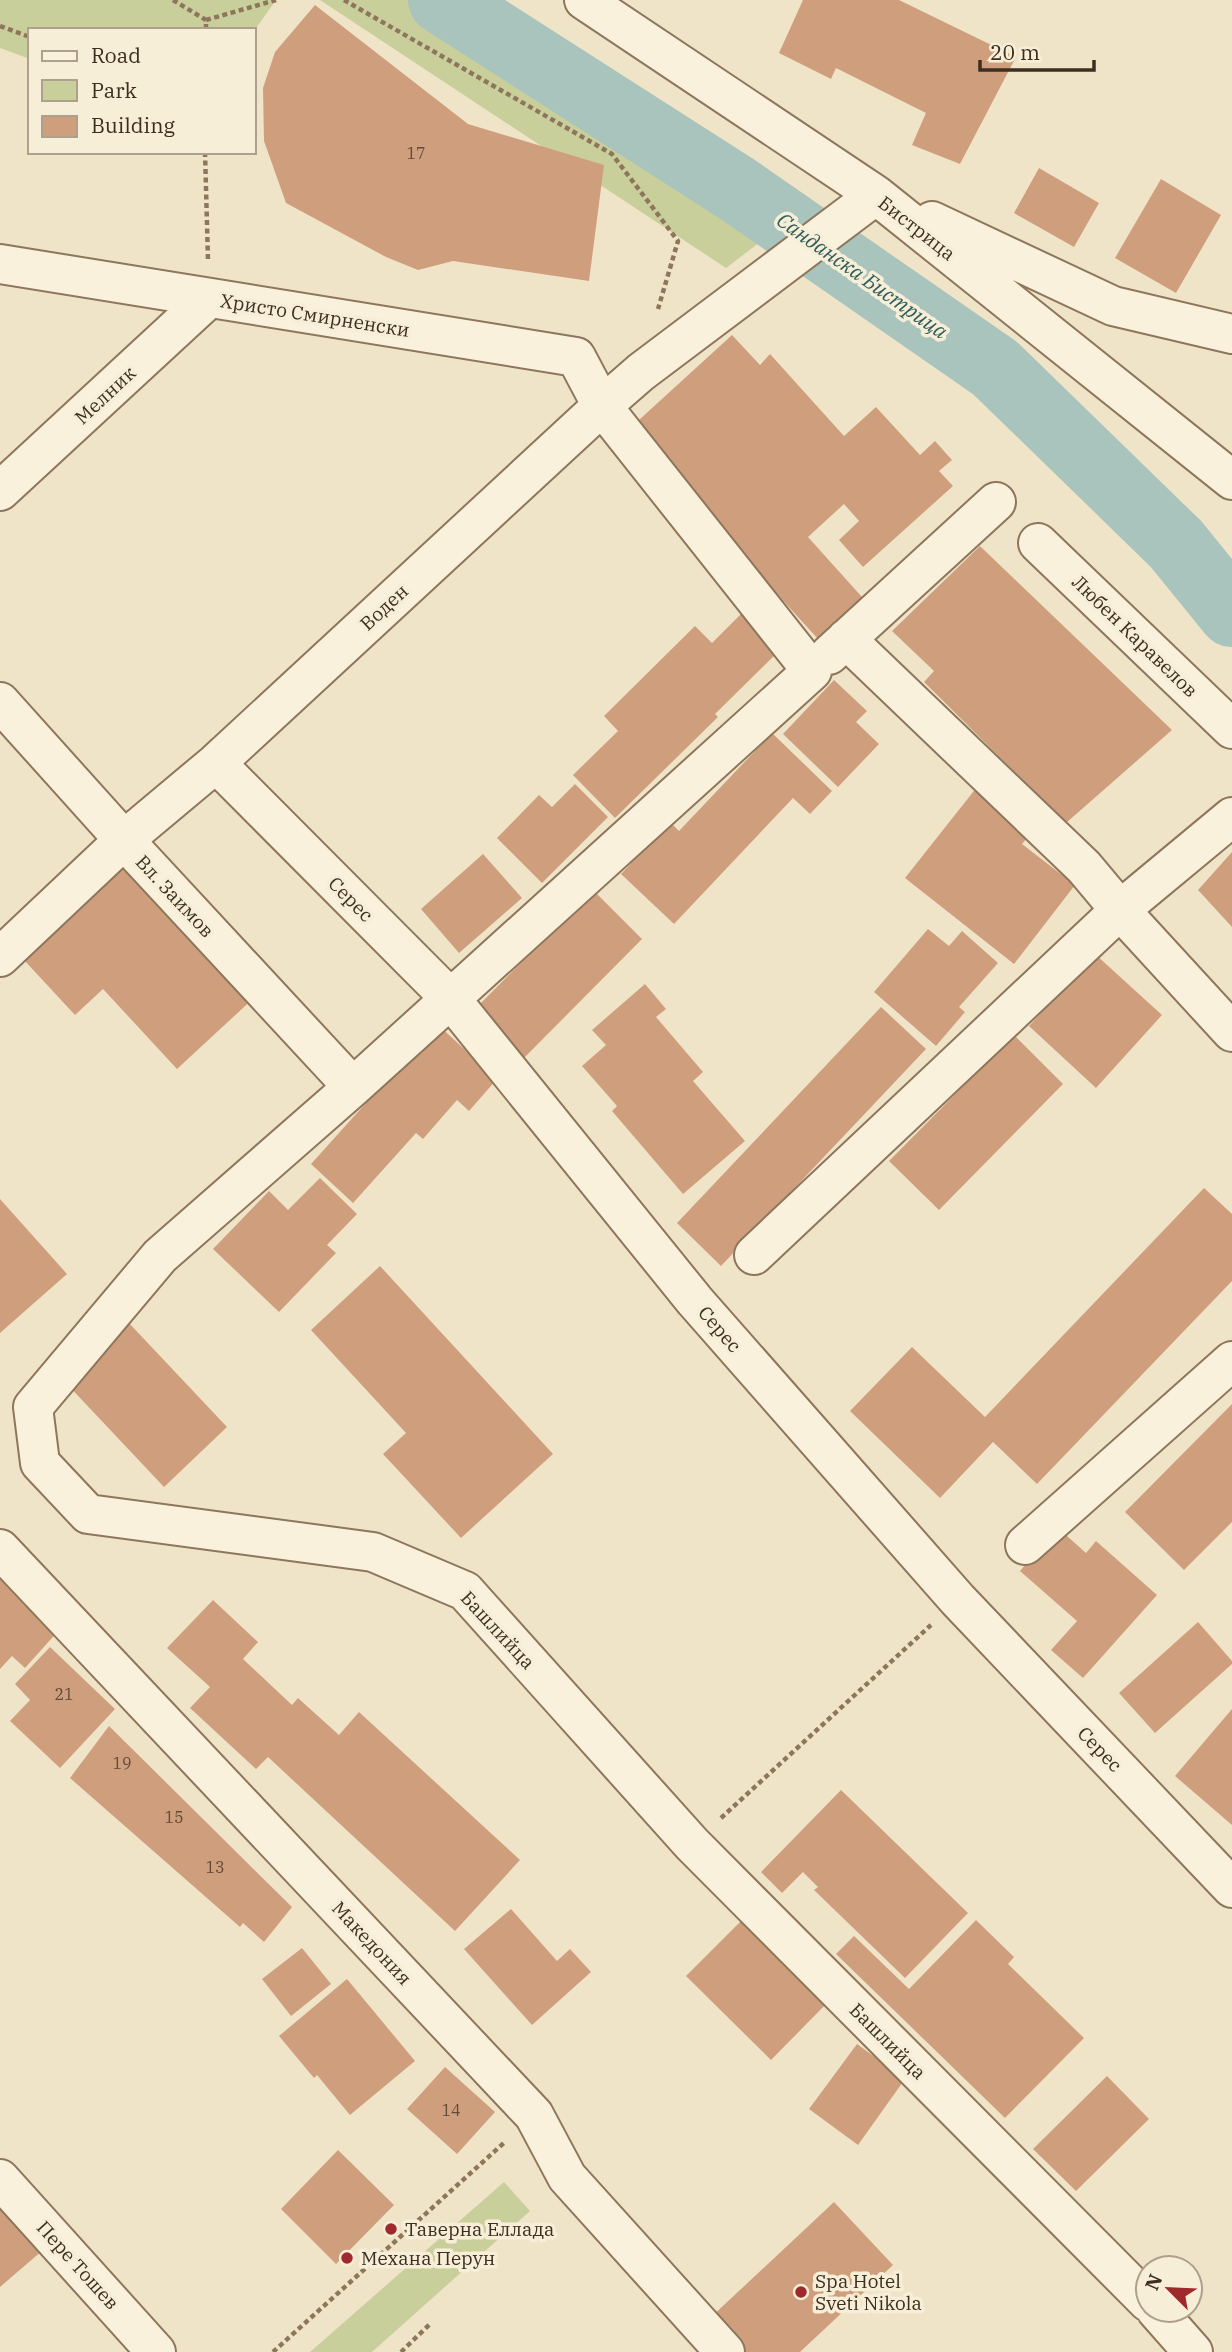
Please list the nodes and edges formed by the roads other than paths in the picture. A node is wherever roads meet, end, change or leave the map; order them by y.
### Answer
1 (583, 0) edge
2 (876, 195) junction
3 (0, 264) edge
4 (209, 298) junction
5 (1232, 334) edge
6 (602, 406) junction
7 (1228, 474) edge
8 (0, 491) edge
9 (996, 502) dead end
10 (1038, 543) dead end
11 (846, 639) junction
12 (812, 671) junction
13 (0, 702) edge
14 (1232, 729) edge
15 (216, 763) junction
16 (1232, 817) edge
17 (124, 840) junction
18 (1119, 910) junction
19 (0, 957) edge
20 (450, 998) junction
21 (1232, 1032) edge
22 (353, 1087) junction
23 (754, 1255) dead end
24 (1232, 1361) edge
25 (1025, 1545) dead end
26 (0, 1549) edge
27 (1229, 1879) edge
28 (0, 2179) edge
29 (1134, 2288) edge
30 (1168, 2324) edge
31 (156, 2352) edge
32 (724, 2352) edge
33 (1193, 2352) edge

1 - 2 street, Бистрица
2 - 5 street
2 - 6 street, Воден
2 - 7 street, Бистрица
3 - 4 street, Христо Смирненски
4 - 6 street, Христо Смирненски
4 - 8 street, Мелник
6 - 12 street
6 - 15 street, Воден
9 - 11 street, Башлийца
10 - 14 street, Любен Каравелов
11 - 12 street, Башлийца
11 - 18 street
12 - 20 street, Башлийца
13 - 17 street, Вл. Заимов
15 - 17 street, Воден
15 - 20 street, Серес
16 - 18 street
17 - 19 street, Воден
17 - 22 street, Вл. Заимов
18 - 21 street
18 - 23 street
20 - 22 street, Башлийца
20 - 27 street, Серес
22 - 29 street, Башлийца
24 - 25 street
26 - 32 street, Македония
28 - 31 street, Пере Тошев
30 - 33 street

